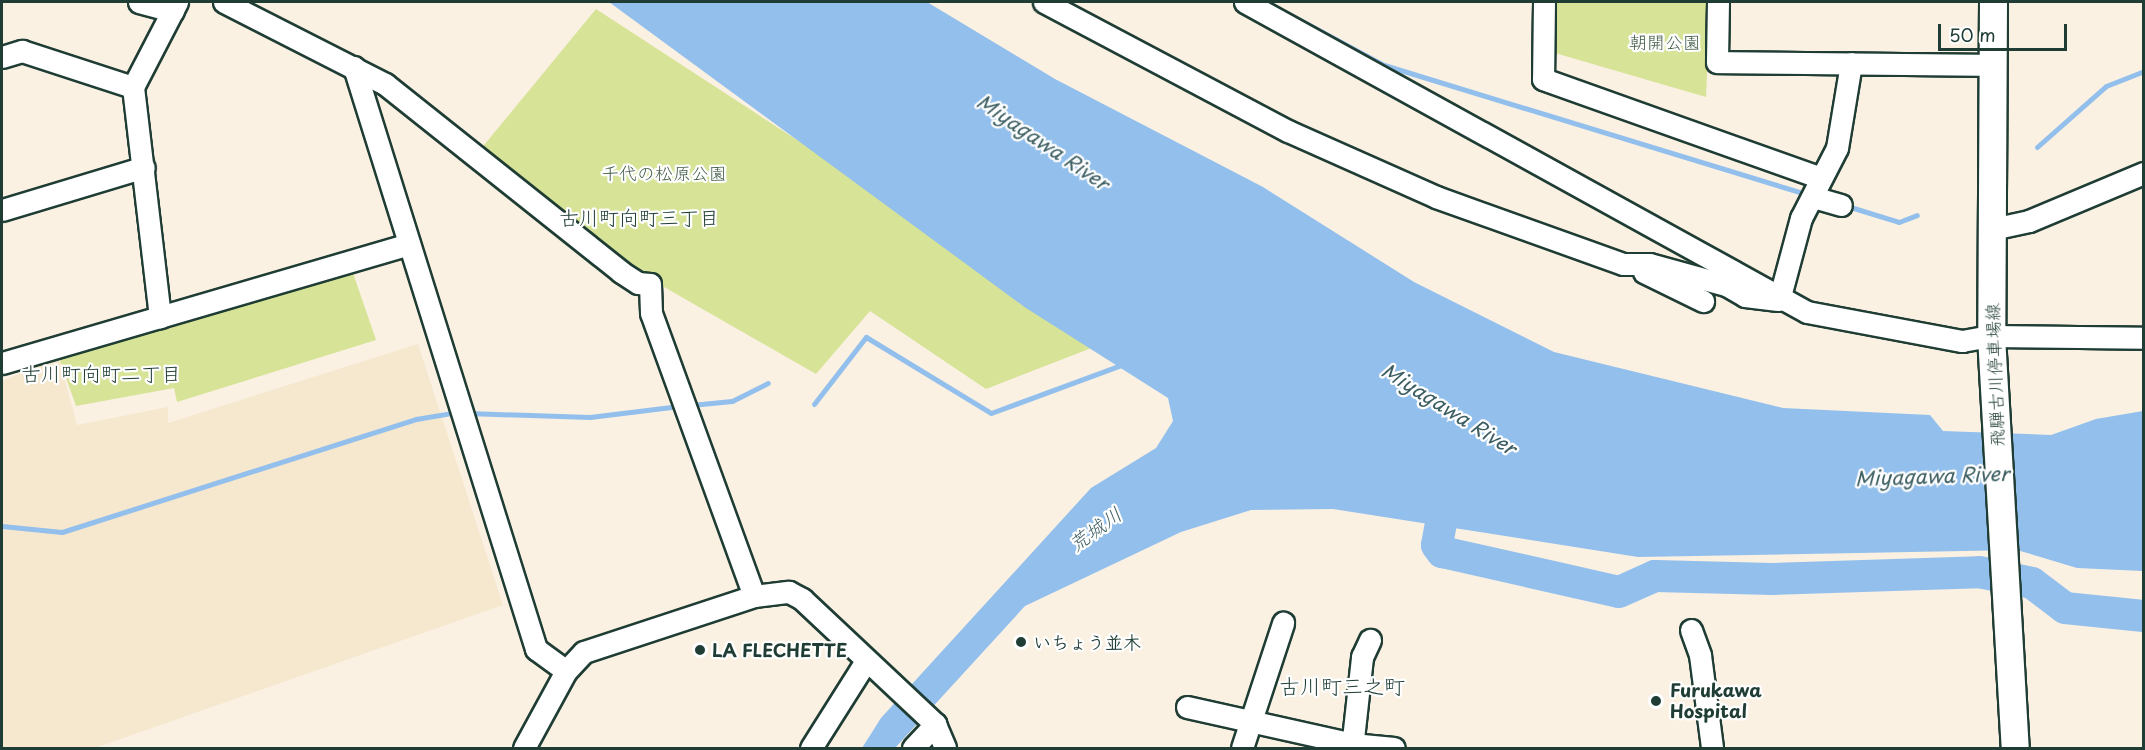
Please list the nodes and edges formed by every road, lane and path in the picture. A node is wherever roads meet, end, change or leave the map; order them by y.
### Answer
1 (139, 2) edge
2 (224, 2) edge
3 (1044, 2) edge
4 (1245, 2) edge
5 (1544, 2) edge
6 (1718, 2) edge
7 (1993, 2) edge
8 (175, 6) edge
9 (2, 57) edge
10 (1851, 63) junction
11 (1992, 65) junction
12 (354, 67) junction
13 (133, 87) junction
14 (144, 167) junction
15 (2144, 173) edge
16 (1817, 187) junction
17 (1841, 205) dead end
18 (2, 210) edge
19 (1992, 229) junction
20 (409, 244) junction
21 (1623, 264) junction
22 (1779, 300) junction
23 (1702, 301) dead end
24 (160, 317) junction
25 (2144, 338) edge
26 (1992, 343) junction
27 (2, 363) edge
28 (754, 596) junction
29 (1283, 623) dead end
30 (1691, 630) dead end
31 (1370, 640) dead end
32 (870, 664) junction
33 (566, 671) junction
34 (1186, 707) dead end
35 (1248, 722) junction
36 (934, 724) junction
37 (1352, 746) edge
38 (524, 748) edge
39 (812, 748) edge
40 (913, 748) edge
41 (945, 748) edge
42 (1242, 748) edge
43 (1395, 748) edge
44 (1712, 748) edge
45 (2015, 748) edge

1 - 8 street
2 - 12 street
3 - 21 street
4 - 22 street
5 - 16 street
6 - 10 street
7 - 11 main road, 飛騨古川停車場線
8 - 13 street
9 - 13 street
10 - 11 street
10 - 16 street
11 - 19 main road, 飛騨古川停車場線
12 - 20 street
12 - 28 street
13 - 14 street
14 - 18 street
14 - 24 street
15 - 19 street
16 - 17 street
16 - 22 street
19 - 26 main road, 飛騨古川停車場線
20 - 24 street
20 - 33 street
21 - 22 street
21 - 23 street
22 - 26 street
24 - 27 street
25 - 26 street
26 - 45 main road, 飛騨古川停車場線
28 - 32 street
28 - 33 street
29 - 35 street
30 - 44 street
31 - 37 street
32 - 36 street
32 - 39 street
33 - 38 street
34 - 35 street
35 - 37 street
35 - 42 street
36 - 40 street
36 - 41 street
37 - 43 street

